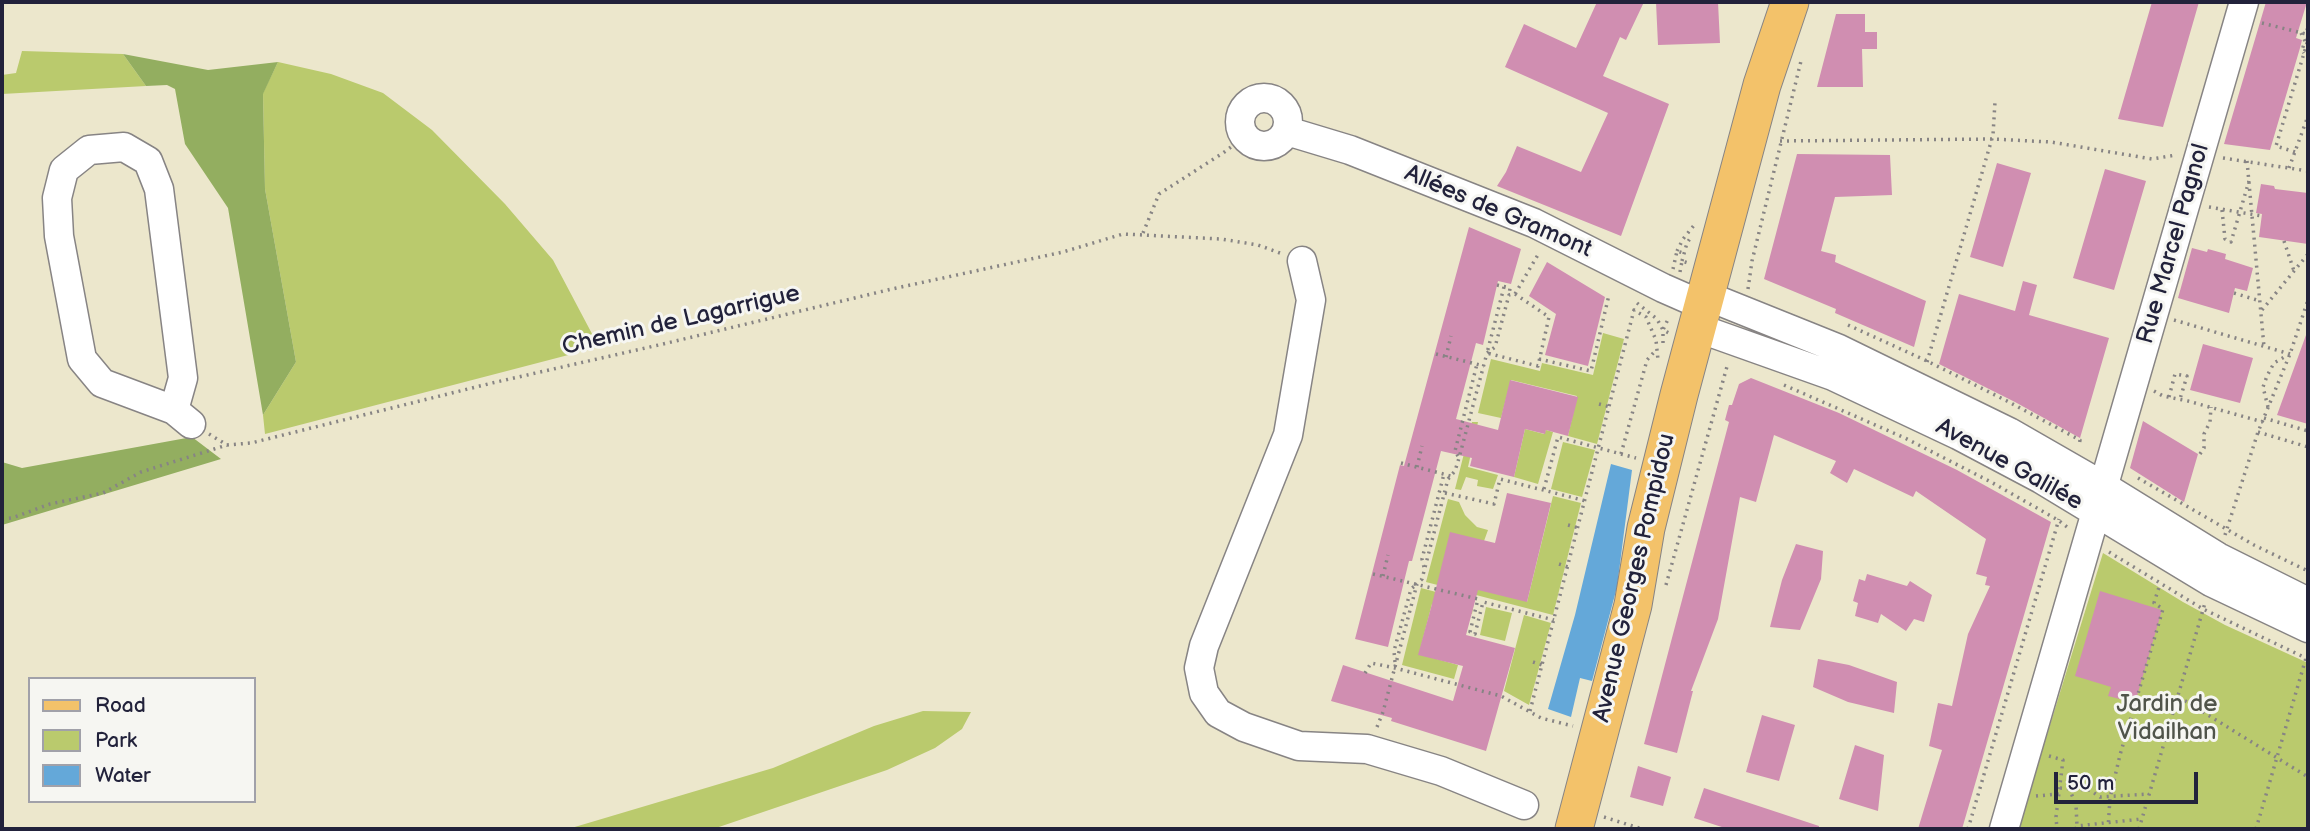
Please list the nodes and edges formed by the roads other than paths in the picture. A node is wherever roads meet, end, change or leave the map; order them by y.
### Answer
1 (1790, 2) edge
2 (2244, 2) edge
3 (1287, 131) junction
4 (1302, 261) road end
5 (1700, 319) junction
6 (183, 417) joint
7 (2106, 473) junction
8 (2097, 514) junction
9 (2308, 602) edge
10 (2308, 628) edge
11 (1524, 805) dead end
12 (1576, 821) edge
13 (2004, 829) edge

1 - 5 main road, Avenue Georges Pompidou
2 - 7 street, Rue Marcel Pagnol
3 - 3 street
3 - 5 street, Allées de Gramont
4 - 11 street
5 - 7 street, Avenue Galilée
5 - 8 street, Avenue Galilée
5 - 12 main road, Avenue Georges Pompidou
6 - 6 street
7 - 8 street, Rue Marcel Pagnol
7 - 9 street, Avenue Galilée
8 - 10 street, Avenue Galilée
8 - 13 street, Rue Marcel Pagnol

